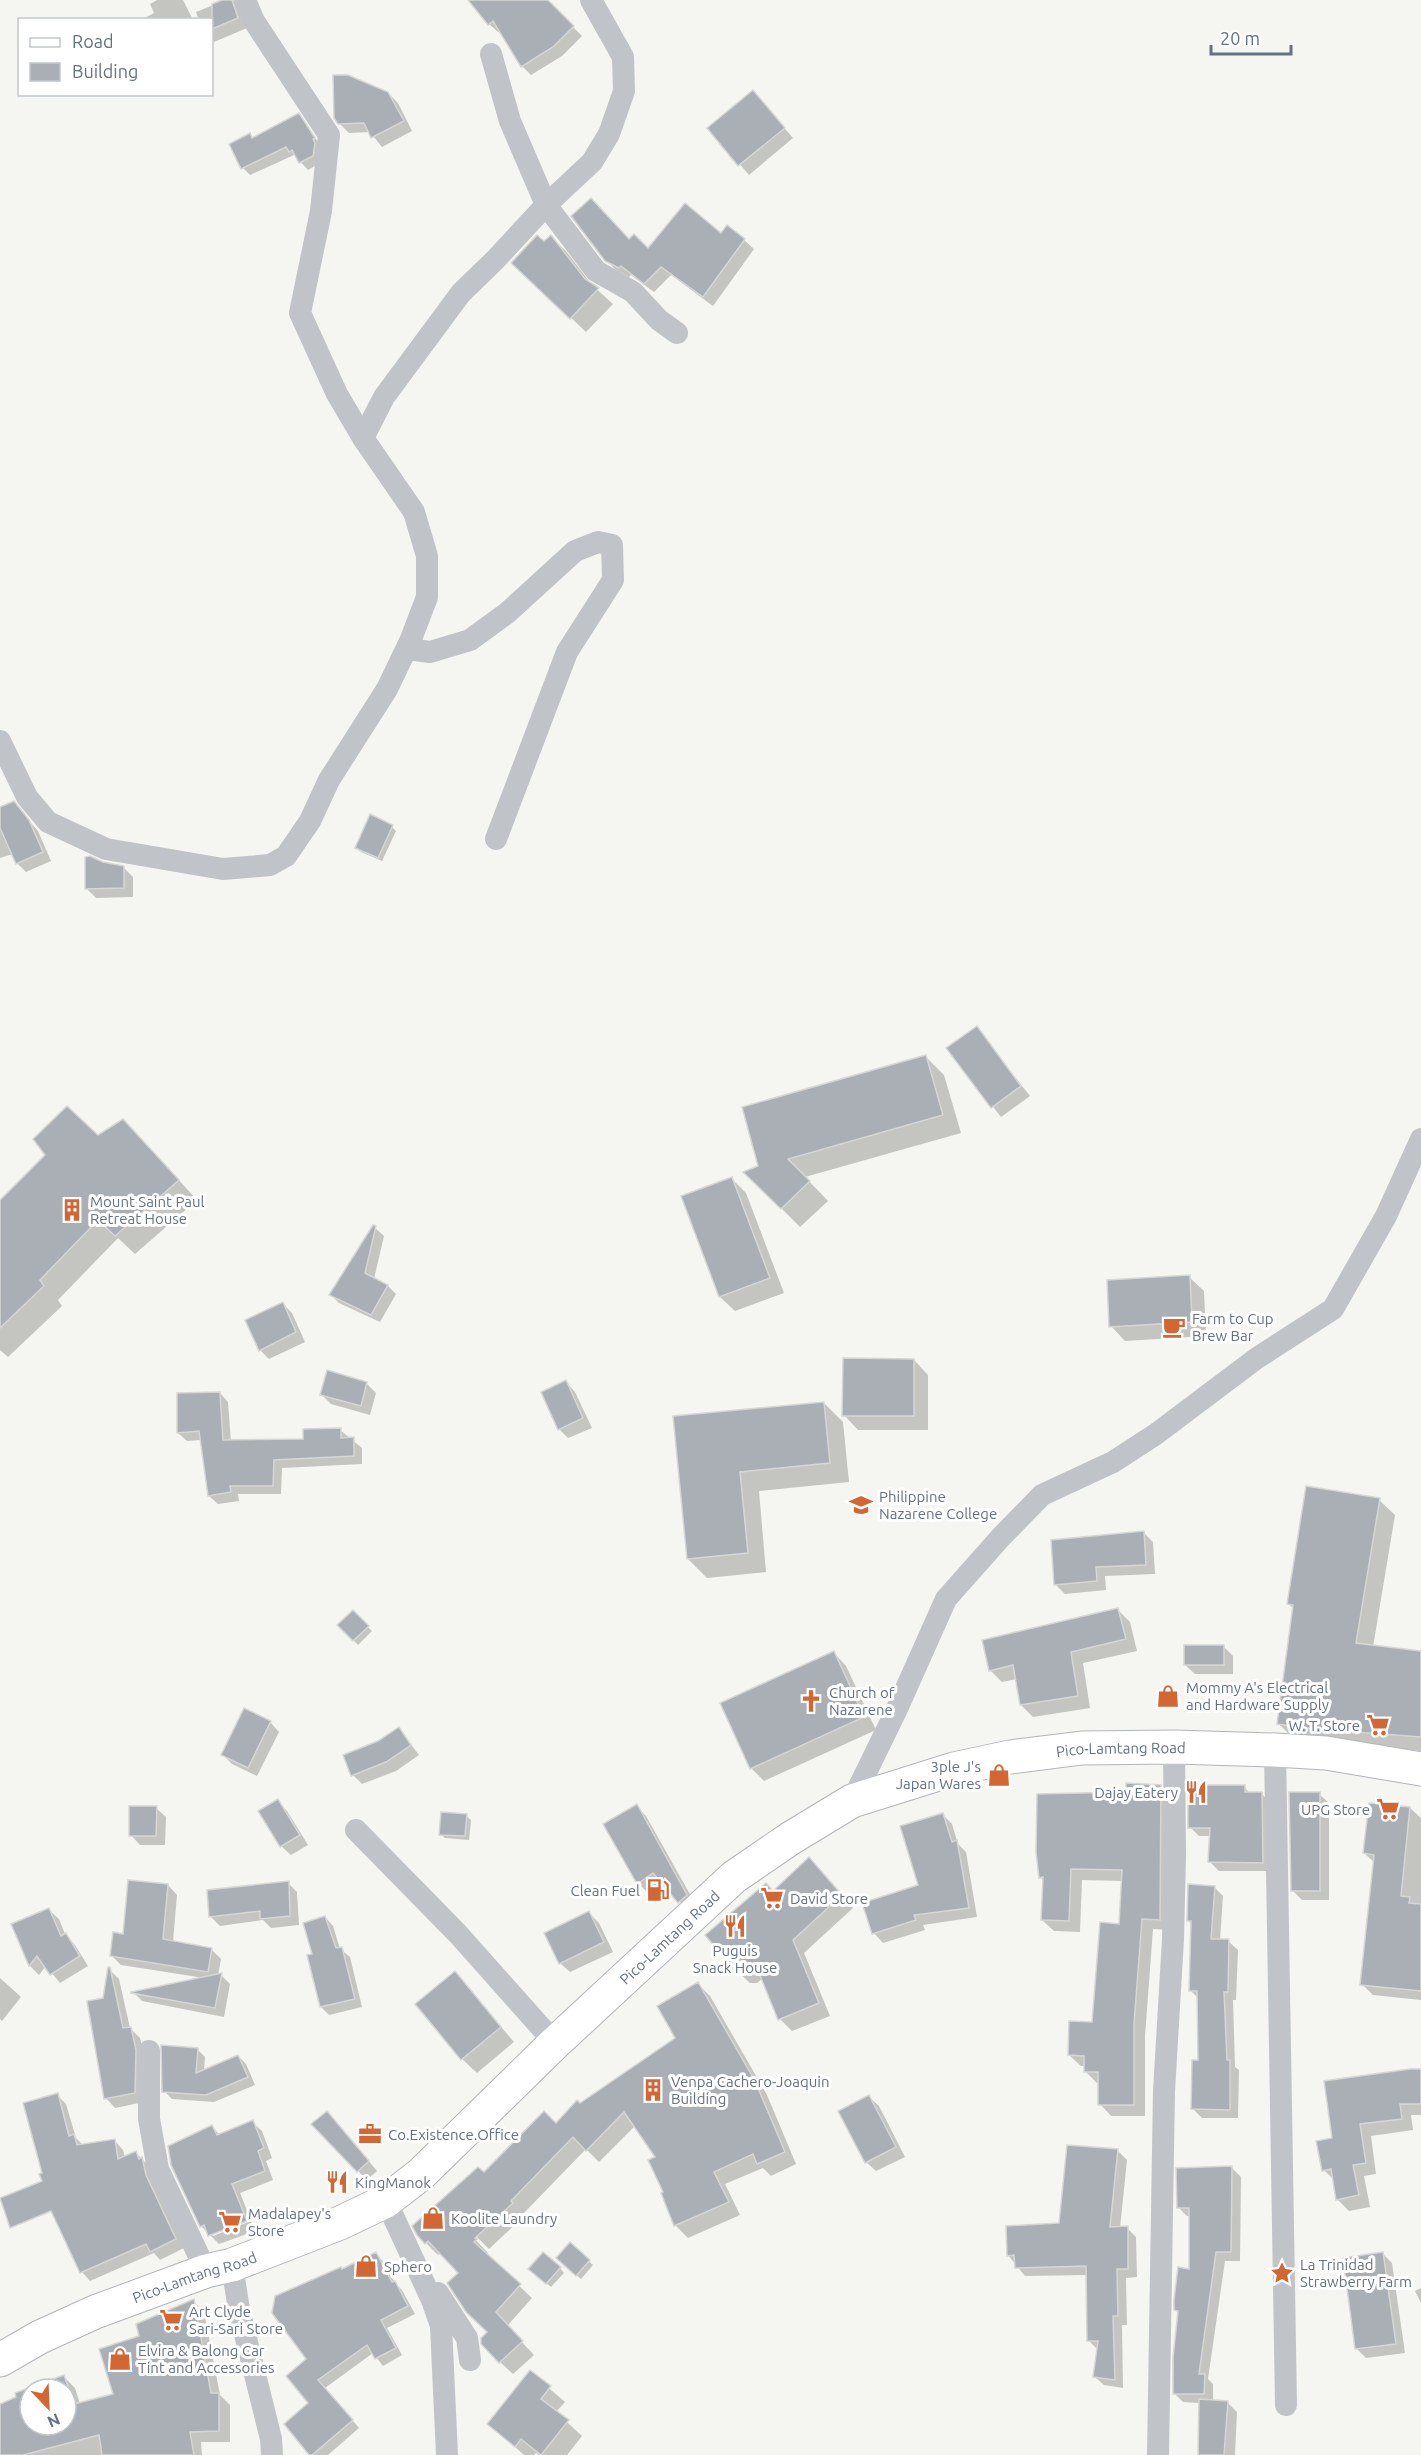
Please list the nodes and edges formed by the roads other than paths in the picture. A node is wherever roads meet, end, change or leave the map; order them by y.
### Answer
1 (245, 0) edge
2 (591, 0) edge
3 (491, 54) dead end
4 (546, 205) junction
5 (677, 333) dead end
6 (363, 438) junction
7 (406, 649) junction
8 (0, 741) edge
9 (496, 839) dead end
10 (1421, 1139) edge
11 (1174, 1747) junction
12 (1275, 1750) junction
13 (1421, 1769) edge
14 (852, 1801) junction
15 (356, 1830) dead end
16 (555, 2043) junction
17 (149, 2051) dead end
18 (386, 2201) junction
19 (414, 2262) junction
20 (219, 2268) junction
21 (0, 2360) edge
22 (470, 2360) dead end
23 (1286, 2404) dead end
24 (272, 2455) edge
25 (447, 2455) edge
26 (1158, 2455) edge

1 - 6 street
2 - 4 street
3 - 4 street
4 - 5 street
4 - 6 street
6 - 7 street
7 - 8 street
7 - 9 street
10 - 14 street
11 - 12 main road, Pico-Lamtang Road
11 - 14 main road, Pico-Lamtang Road
11 - 26 street
12 - 13 main road, Pico-Lamtang Road
12 - 23 street
14 - 16 main road, Pico-Lamtang Road
15 - 16 street
16 - 18 main road, Pico-Lamtang Road
17 - 20 street
18 - 19 street
18 - 20 main road, Pico-Lamtang Road
19 - 22 street
19 - 25 street
20 - 21 main road, Pico-Lamtang Road
20 - 24 street

